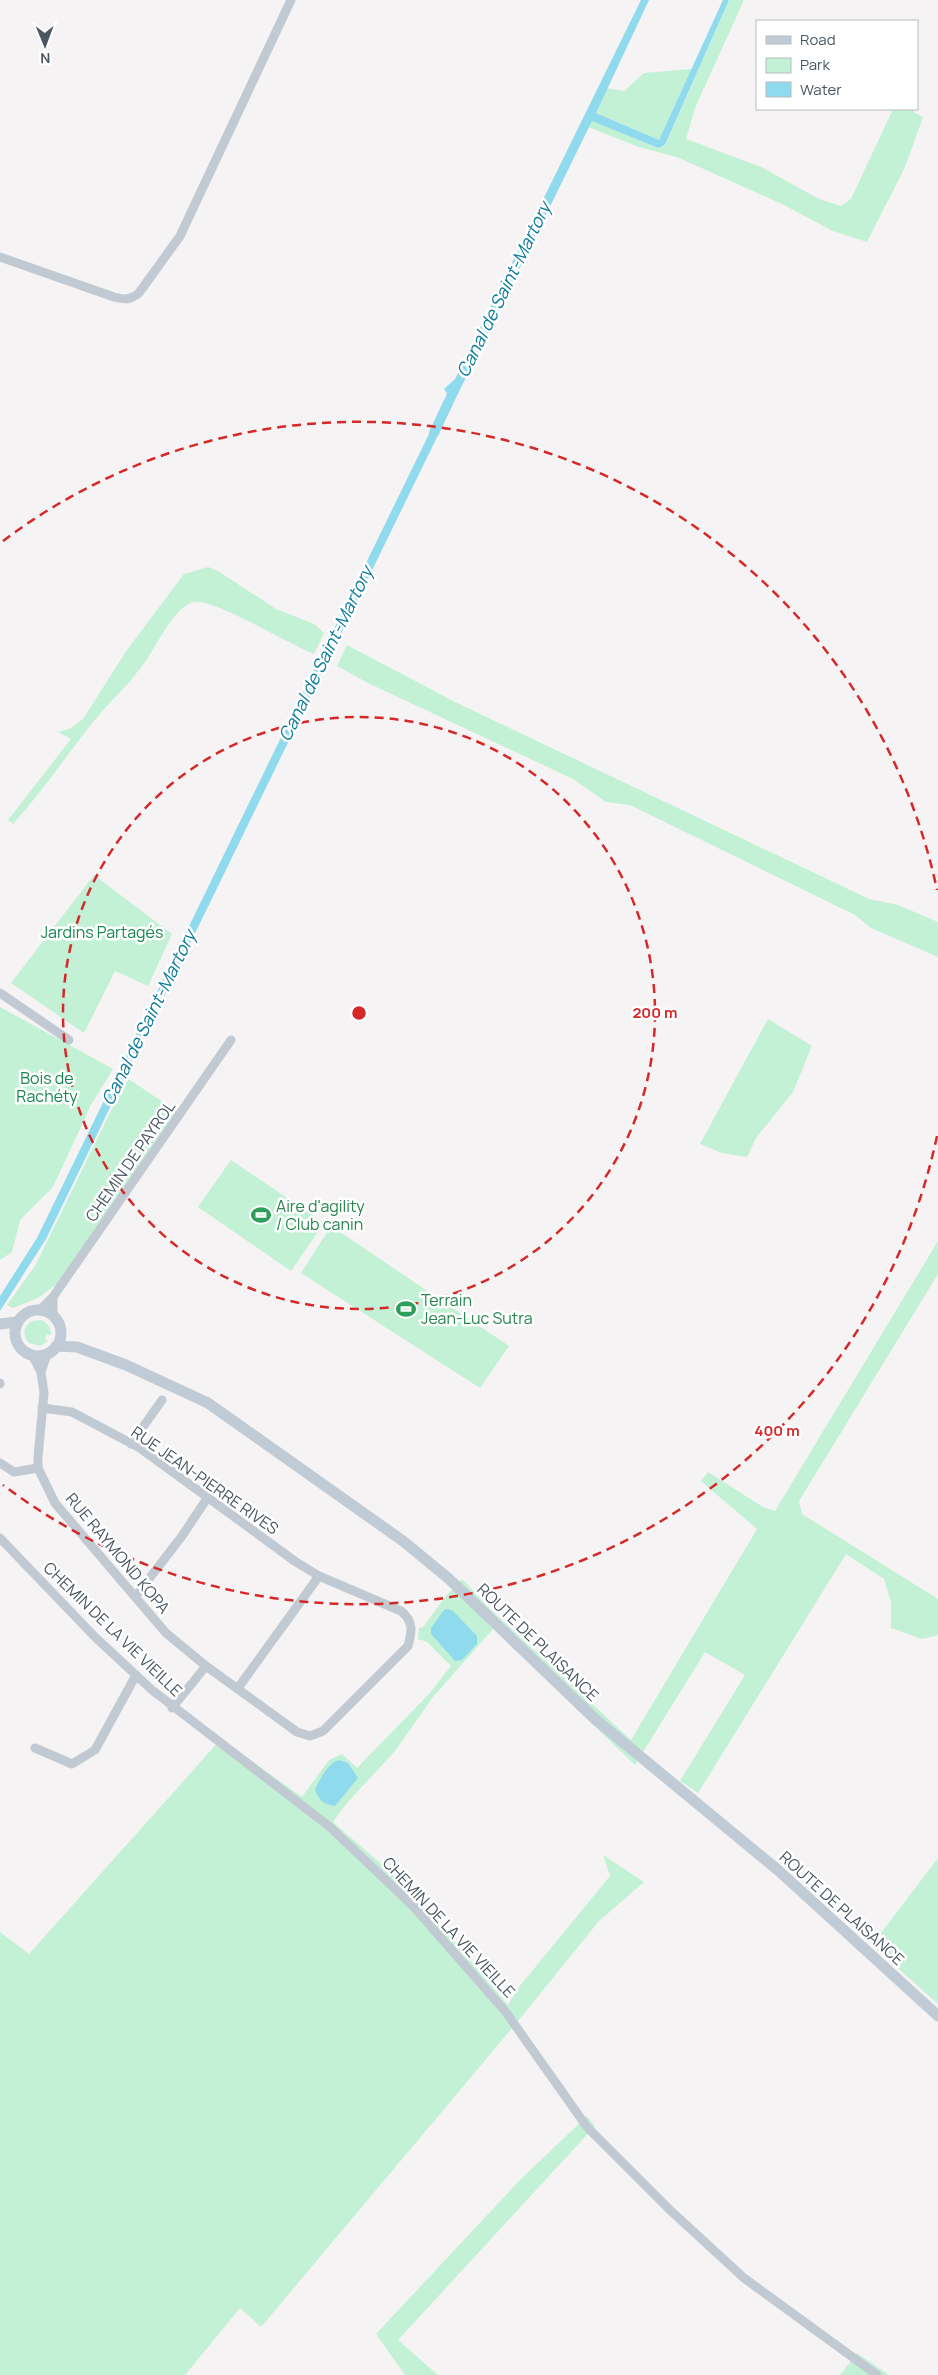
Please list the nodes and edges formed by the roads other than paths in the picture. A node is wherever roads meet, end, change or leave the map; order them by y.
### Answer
1 (292, 0) edge
2 (0, 257) edge
3 (0, 993) edge
4 (69, 1040) dead end
5 (231, 1040) dead end
6 (53, 1297) junction
7 (40, 1310) junction
8 (53, 1316) junction
9 (0, 1325) edge
10 (16, 1328) junction
11 (60, 1333) junction
12 (56, 1346) junction
13 (77, 1347) junction
14 (46, 1354) junction
15 (32, 1355) junction
16 (41, 1372) junction
17 (162, 1400) dead end
18 (42, 1408) junction
19 (131, 1444) junction
20 (0, 1463) edge
21 (38, 1468) junction
22 (208, 1497) junction
23 (0, 1538) edge
24 (319, 1576) junction
25 (134, 1597) junction
26 (206, 1666) junction
27 (136, 1675) junction
28 (238, 1688) junction
29 (172, 1708) junction
30 (35, 1748) dead end
31 (938, 2016) edge
32 (877, 2375) edge

1 - 2 street
3 - 4 street
5 - 6 street, CHEMIN DE PAYROL
6 - 7 street, CHEMIN DE PAYROL
6 - 8 street
7 - 8 main road
7 - 10 main road
8 - 11 main road
9 - 10 main road
10 - 15 main road
11 - 12 main road
11 - 13 main road, ROUTE DE PLAISANCE
12 - 13 main road, ROUTE DE PLAISANCE
12 - 14 main road
13 - 31 main road, ROUTE DE PLAISANCE
14 - 15 main road
14 - 16 street, RUE RAYMOND KOPA
15 - 16 street, RUE RAYMOND KOPA
16 - 18 street, RUE RAYMOND KOPA
17 - 19 street
18 - 19 street, RUE JEAN-PIERRE RIVES
18 - 21 street, RUE RAYMOND KOPA
19 - 22 street, RUE JEAN-PIERRE RIVES
20 - 21 street
21 - 25 street, RUE RAYMOND KOPA
22 - 24 street, RUE JEAN-PIERRE RIVES
22 - 25 street
23 - 27 street, CHEMIN DE LA VIE VIEILLE
24 - 28 street
24 - 28 street, RUE JEAN-PIERRE RIVES
25 - 26 street, RUE RAYMOND KOPA
26 - 28 street, RUE RAYMOND KOPA
26 - 29 street
27 - 29 street, CHEMIN DE LA VIE VIEILLE
27 - 30 street
29 - 32 street, CHEMIN DE LA VIE VIEILLE

